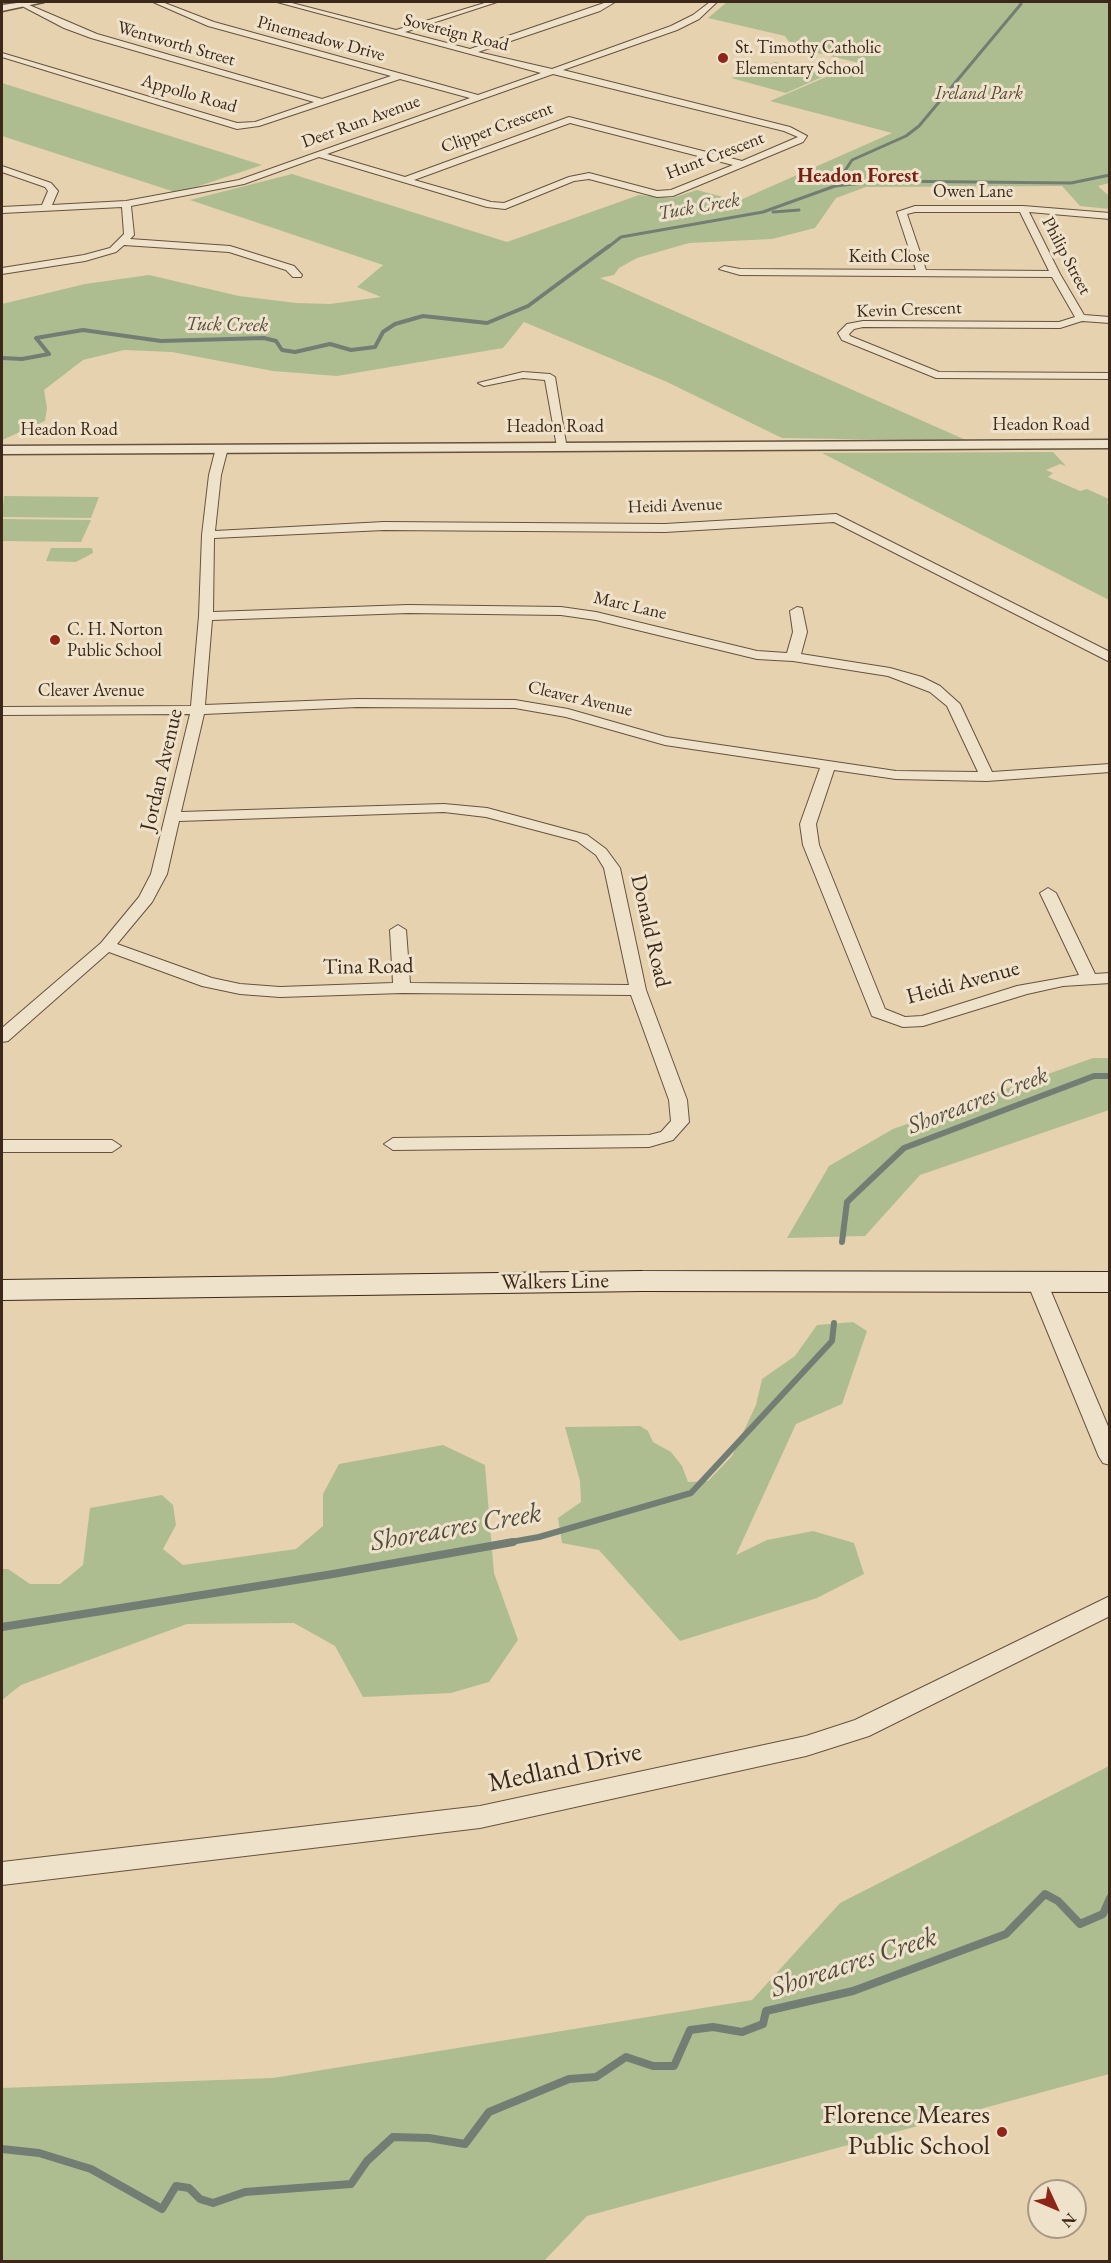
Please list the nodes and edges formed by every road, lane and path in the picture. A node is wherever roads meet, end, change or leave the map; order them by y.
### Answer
1 (39, 2) edge
2 (157, 2) edge
3 (281, 2) edge
4 (494, 2) edge
5 (612, 2) edge
6 (714, 2) edge
7 (25, 4) junction
8 (2, 8) edge
9 (396, 33) junction
10 (470, 52) junction
11 (2, 55) edge
12 (554, 71) junction
13 (400, 76) junction
14 (480, 98) junction
15 (323, 102) junction
16 (320, 155) junction
17 (742, 164) junction
18 (2, 169) edge
19 (405, 180) junction
20 (126, 204) junction
21 (46, 208) junction
22 (1023, 209) junction
23 (2, 210) edge
24 (1110, 216) edge
25 (124, 242) junction
26 (724, 269) dead end
27 (2, 271) edge
28 (922, 274) junction
29 (1055, 274) junction
30 (297, 275) dead end
31 (1081, 318) junction
32 (1110, 320) edge
33 (1110, 376) edge
34 (484, 384) dead end
35 (1110, 444) edge
36 (563, 447) junction
37 (222, 448) junction
38 (2, 450) edge
39 (208, 535) junction
40 (796, 611) dead end
41 (206, 616) junction
42 (793, 657) junction
43 (1110, 658) edge
44 (198, 710) junction
45 (2, 711) edge
46 (829, 764) junction
47 (1110, 768) edge
48 (987, 777) junction
49 (174, 817) junction
50 (1048, 893) dead end
51 (398, 930) dead end
52 (107, 945) junction
53 (1089, 978) junction
54 (1110, 978) edge
55 (402, 988) junction
56 (638, 990) junction
57 (2, 1037) edge
58 (393, 1144) dead end
59 (2, 1146) edge
60 (112, 1146) dead end
61 (1110, 1281) edge
62 (1037, 1282) junction
63 (2, 1290) edge
64 (1110, 1456) edge
65 (1110, 1605) edge
66 (2, 1874) edge

1 - 7 street
2 - 13 street, Pinemeadow Drive
3 - 9 street, Sovereign Road
4 - 9 street
5 - 10 street
6 - 12 street, Deer Run Avenue
7 - 8 street
7 - 15 street, Wentworth Street
9 - 10 street, Sovereign Road
10 - 12 street, Sovereign Road
11 - 15 street, Appollo Road
12 - 14 street, Deer Run Avenue
12 - 17 street, Hunt Crescent
13 - 14 street, Pinemeadow Drive
13 - 15 street, Appollo Road
14 - 16 street, Deer Run Avenue
16 - 19 street, Hunt Crescent
16 - 20 street, Deer Run Avenue
17 - 19 street, Clipper Crescent
17 - 19 street, Hunt Crescent
18 - 21 street
20 - 21 street, Deer Run Avenue
20 - 25 street
21 - 23 street, Deer Run Avenue
22 - 24 street, Owen Lane
22 - 28 street, Owen Lane
22 - 29 street, Philip Street
25 - 27 street
25 - 30 street
26 - 28 street, Keith Close
28 - 29 street, Keith Close
29 - 31 street, Philip Street
31 - 32 street, Kevin Crescent
31 - 33 street, Kevin Crescent
34 - 36 street
35 - 36 street, Headon Road
36 - 37 street, Headon Road
37 - 38 street, Headon Road
37 - 39 street, Jordan Avenue
39 - 41 street, Jordan Avenue
39 - 43 street, Heidi Avenue
40 - 42 street
41 - 42 street, Marc Lane
41 - 44 street, Jordan Avenue
42 - 48 street, Marc Lane
44 - 45 street, Cleaver Avenue
44 - 46 street, Cleaver Avenue
44 - 49 street, Jordan Avenue
46 - 48 street, Cleaver Avenue
46 - 53 street, Heidi Avenue
47 - 48 street, Cleaver Avenue
49 - 52 street, Jordan Avenue
49 - 56 street, Donald Road
50 - 53 street
51 - 55 street
52 - 55 street, Tina Road
52 - 57 street, Jordan Avenue
53 - 54 street, Heidi Avenue
55 - 56 street, Tina Road
56 - 58 street, Donald Road
59 - 60 street
61 - 62 main road, Walkers Line
62 - 63 main road, Walkers Line
62 - 64 street
65 - 66 street, Medland Drive

